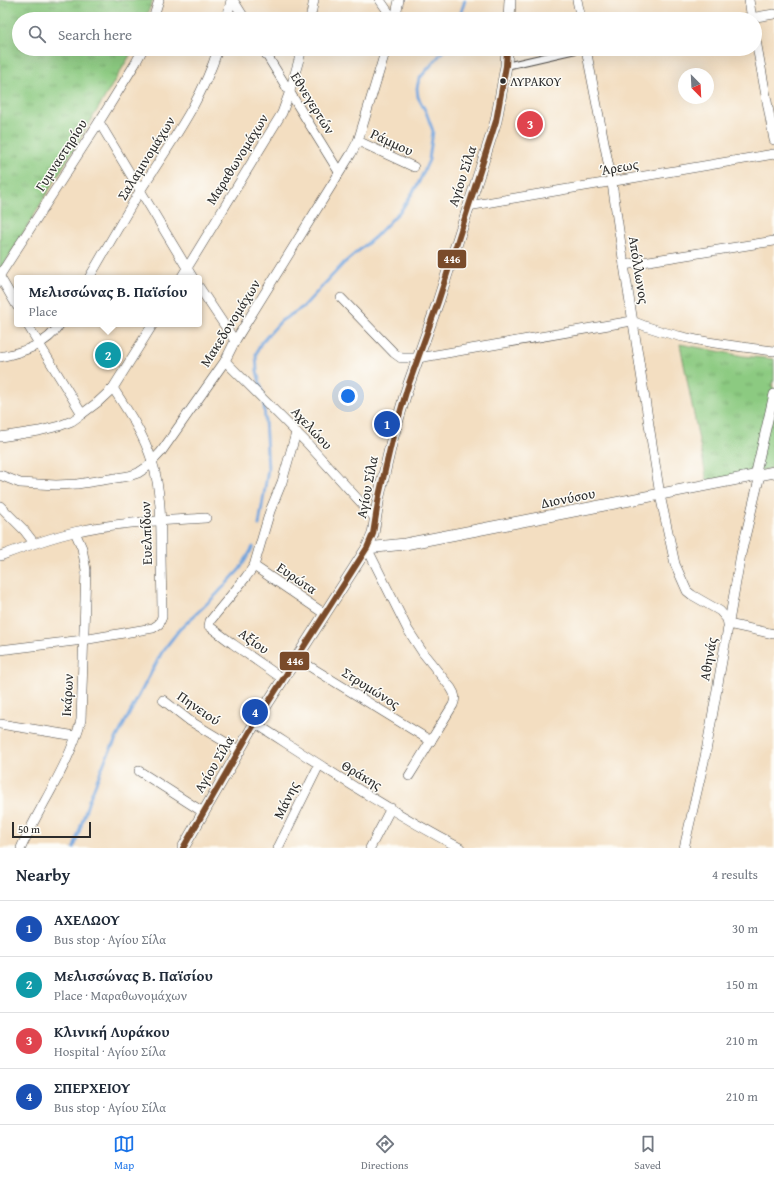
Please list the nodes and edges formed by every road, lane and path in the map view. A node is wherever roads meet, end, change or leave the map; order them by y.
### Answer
1 (159, 0) edge
2 (232, 0) edge
3 (314, 0) edge
4 (380, 0) edge
5 (399, 0) edge
6 (510, 0) edge
7 (577, 0) edge
8 (749, 0) edge
9 (156, 12) edge
10 (229, 12) edge
11 (240, 12) edge
12 (311, 12) edge
13 (389, 12) edge
14 (396, 12) edge
15 (509, 12) edge
16 (580, 12) edge
17 (749, 12) edge
18 (774, 14) edge
19 (762, 16) edge
20 (139, 56) edge
21 (215, 56) edge
22 (268, 56) edge
23 (300, 56) edge
24 (384, 56) edge
25 (507, 56) edge
26 (550, 56) edge
27 (587, 56) edge
28 (759, 56) edge
29 (506, 66) junction
30 (290, 91) junction
31 (98, 122) junction
32 (774, 140) edge
33 (358, 141) junction
34 (774, 154) edge
35 (414, 167) dead end
36 (339, 172) junction
37 (612, 183) junction
38 (140, 192) junction
39 (468, 206) junction
40 (774, 241) edge
41 (624, 265) junction
42 (186, 268) junction
43 (91, 275) edge
44 (182, 275) edge
45 (191, 275) edge
46 (0, 276) edge
47 (202, 292) edge
48 (341, 298) dead end
49 (14, 301) edge
50 (632, 321) junction
51 (29, 327) edge
52 (58, 327) edge
53 (151, 327) edge
54 (235, 342) junction
55 (39, 344) junction
56 (774, 351) edge
57 (0, 357) edge
58 (418, 358) junction
59 (225, 361) junction
60 (113, 388) junction
61 (774, 394) edge
62 (82, 414) junction
63 (296, 433) junction
64 (0, 436) edge
65 (152, 461) junction
66 (774, 472) edge
67 (0, 475) edge
68 (757, 476) junction
69 (660, 495) junction
70 (0, 506) edge
71 (206, 518) dead end
72 (375, 518) junction
73 (161, 522) junction
74 (75, 532) junction
75 (34, 543) junction
76 (367, 548) junction
77 (0, 556) edge
78 (254, 566) junction
79 (325, 614) junction
80 (728, 624) junction
81 (774, 634) edge
82 (83, 640) junction
83 (0, 650) edge
84 (296, 658) junction
85 (283, 679) junction
86 (163, 700) dead end
87 (255, 723) junction
88 (0, 724) edge
89 (76, 736) junction
90 (431, 741) junction
91 (240, 751) junction
92 (319, 765) junction
93 (139, 771) dead end
94 (409, 776) dead end
95 (391, 808) junction
96 (203, 812) junction
97 (21, 848) edge
98 (183, 848) edge
99 (278, 848) edge
100 (370, 848) edge
101 (458, 848) edge
102 (684, 848) edge

1 - 9 street
2 - 10 street
2 - 11 street
3 - 12 street
4 - 13 street
5 - 14 street
6 - 15 street
7 - 16 street
8 - 17 street
18 - 19 street
20 - 31 street, Γυμναστηρίου
21 - 38 street, Σαλαμινομάχων
22 - 30 street, Εθνεγερτών
23 - 30 street, Μαραθωνομάχων
24 - 33 street, Μακεδονομάχων
25 - 29 street, Αγίου Σίλα
26 - 29 street
27 - 37 street, Απόλλωνος
28 - 32 street
29 - 39 street, Αγίου Σίλα
30 - 36 street, Εθνεγερτών
30 - 42 street, Μαραθωνομάχων
31 - 38 street
31 - 46 street, Γυμναστηρίου
33 - 35 street, Ράμμου
33 - 36 street, Μακεδονομάχων
34 - 37 street, Άρεως
36 - 54 street, Μακεδονομάχων
37 - 39 street, Άρεως
37 - 41 street, Απόλλωνος
38 - 42 street
38 - 43 street, Σαλαμινομάχων
39 - 58 street, Αγίου Σίλα
40 - 41 street
41 - 50 street, Απόλλωνος
42 - 44 street, Μαραθωνομάχων
42 - 45 street
46 - 49 street
47 - 54 street
48 - 58 street
50 - 56 street
50 - 58 street
50 - 69 street, Απόλλωνος
51 - 55 street
52 - 55 street
53 - 60 street
54 - 59 street, Μακεδονομάχων
55 - 57 street
55 - 62 street
58 - 72 street, Αγίου Σίλα
59 - 63 street, Αχελώου
59 - 65 street, Μακεδονομάχων
60 - 62 street
60 - 65 street, Ευελπίδων
61 - 68 street, Αθηνάς
62 - 64 street
63 - 72 street, Αχελώου
63 - 78 street
65 - 67 street, Μακεδονομάχων
65 - 73 street, Ευελπίδων
66 - 68 street, Διονύσου
68 - 69 street, Διονύσου
68 - 80 street, Αθηνάς
69 - 76 street, Διονύσου
69 - 80 street, Απόλλωνος
70 - 75 street
71 - 73 street
72 - 76 street, Αγίου Σίλα
73 - 74 street
73 - 82 street, Ευελπίδων
74 - 75 street
74 - 82 street, Ικάρων
75 - 77 street
76 - 79 street, Αγίου Σίλα
76 - 90 street
78 - 79 street, Ευρώτα
78 - 85 street, Αξίου
79 - 84 street, Αγίου Σίλα
80 - 81 street
80 - 102 street, Αθηνάς
82 - 83 street, Ευελπίδων
82 - 89 street, Ικάρων
84 - 85 street, Αγίου Σίλα
84 - 90 street, Στρυμώνος
85 - 87 street, Αγίου Σίλα
86 - 91 street, Πηνειού
87 - 91 street, Αγίου Σίλα
87 - 92 street, Θράκης
88 - 89 street
89 - 97 street, Ικάρων
90 - 94 street
91 - 96 street, Αγίου Σίλα
92 - 95 street, Θράκης
92 - 99 street, Μάνης
93 - 96 street
95 - 100 street
95 - 101 street, Θράκης
96 - 98 street, Αγίου Σίλα

